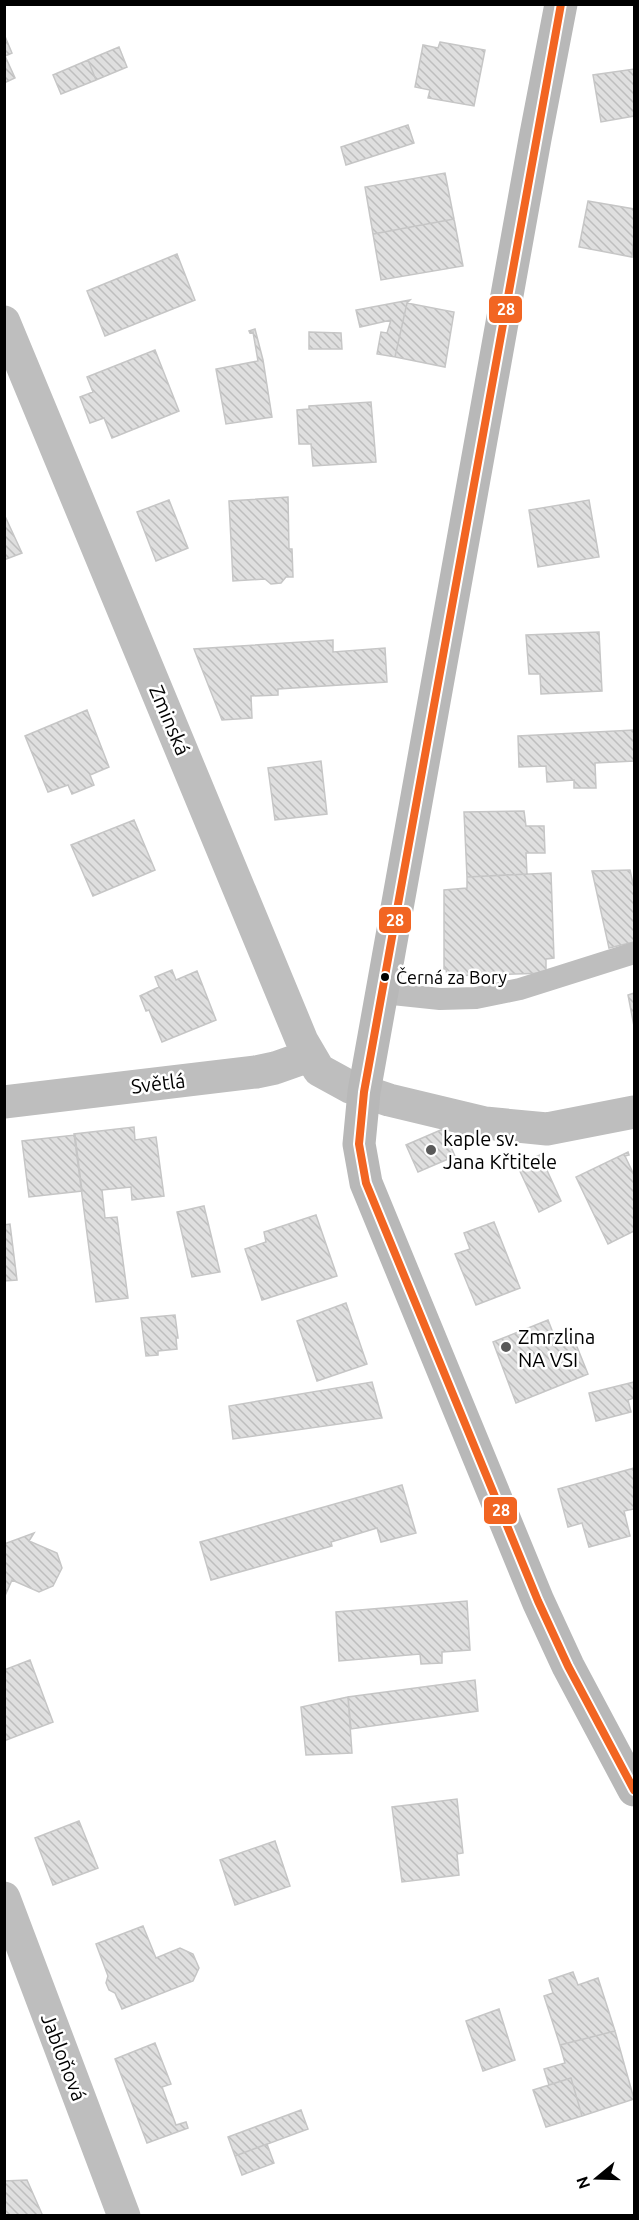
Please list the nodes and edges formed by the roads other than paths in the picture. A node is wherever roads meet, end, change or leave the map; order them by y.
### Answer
1 (561, 4) edge
2 (4, 322) edge
3 (634, 952) edge
4 (383, 993) junction
5 (309, 1056) junction
6 (364, 1092) junction
7 (4, 1102) edge
8 (634, 1112) edge
9 (634, 1790) edge
10 (4, 1898) edge
11 (124, 2216) edge

1 - 4 main road
2 - 5 street, Zminská
3 - 4 lane
4 - 6 main road
5 - 6 street, Zminská
5 - 7 street, Světlá
6 - 8 street, Zminská
6 - 9 main road
10 - 11 street, Jabloňová

